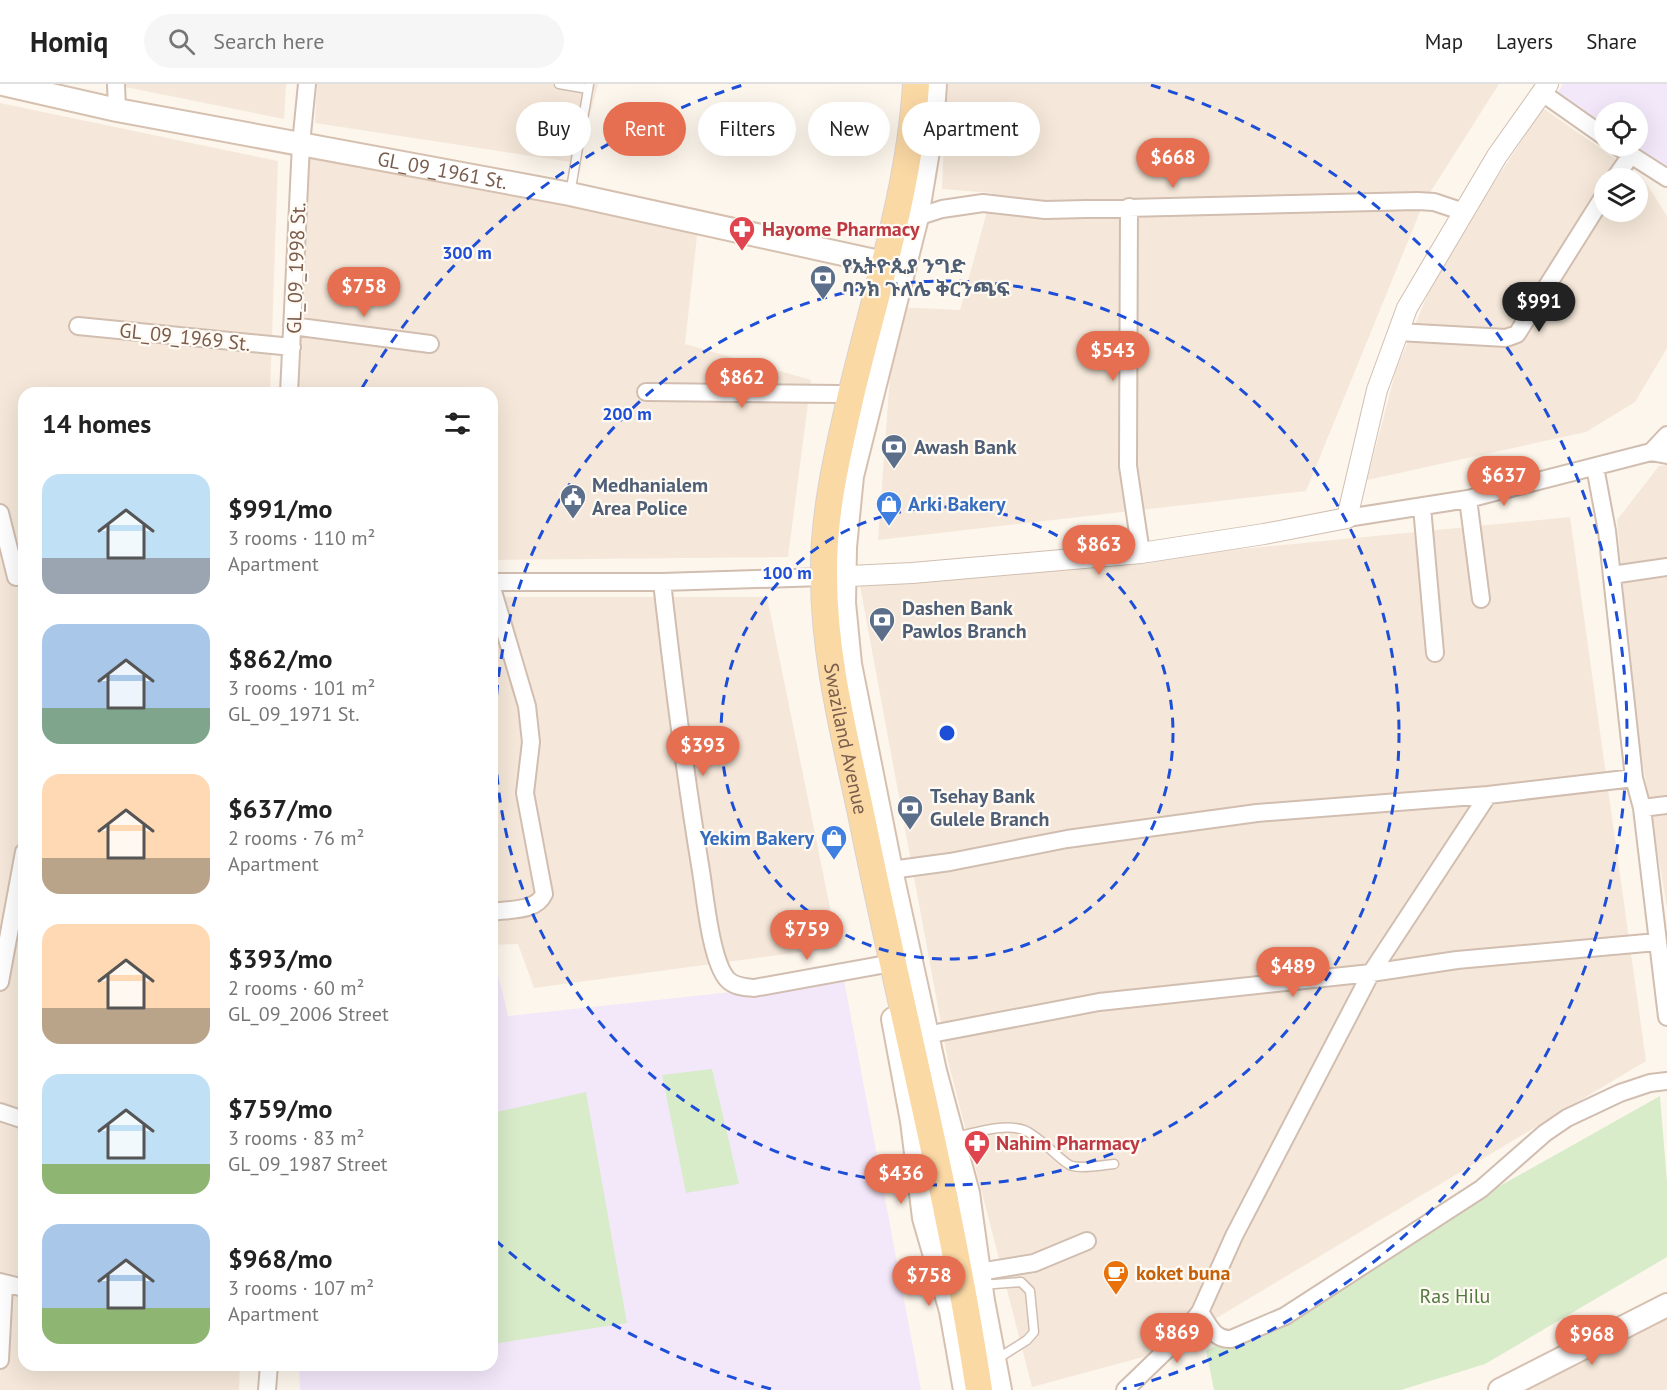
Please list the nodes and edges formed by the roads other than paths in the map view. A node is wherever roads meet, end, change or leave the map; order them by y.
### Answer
1 (3, 84) edge
2 (116, 84) edge
3 (307, 84) edge
4 (559, 84) edge
5 (905, 84) edge
6 (916, 84) edge
7 (925, 84) edge
8 (935, 84) edge
9 (588, 86) edge
10 (1544, 88) edge
11 (117, 110) junction
12 (1594, 128) edge
13 (301, 144) junction
14 (1633, 156) edge
15 (1667, 178) edge
16 (570, 194) junction
17 (1129, 207) junction
18 (1464, 212) junction
19 (1594, 212) edge
20 (917, 217) junction
21 (888, 264) junction
22 (78, 326) dead end
23 (292, 326) junction
24 (1398, 332) junction
25 (430, 344) dead end
26 (292, 347) junction
27 (290, 387) edge
28 (646, 392) dead end
29 (839, 394) junction
30 (1667, 435) edge
31 (1659, 453) edge
32 (1595, 467) junction
33 (1468, 499) junction
34 (1422, 507) junction
35 (0, 513) edge
36 (1347, 518) junction
37 (1141, 553) junction
38 (1667, 567) edge
39 (1612, 575) junction
40 (13, 577) edge
41 (830, 577) junction
42 (498, 582) edge
43 (662, 582) junction
44 (1481, 599) dead end
45 (498, 608) edge
46 (1435, 653) dead end
47 (1634, 778) junction
48 (1488, 795) junction
49 (1667, 805) edge
50 (1642, 808) junction
51 (891, 870) junction
52 (18, 874) edge
53 (13, 892) edge
54 (498, 911) edge
55 (1662, 923) edge
56 (1657, 942) junction
57 (881, 965) junction
58 (1371, 973) junction
59 (0, 982) edge
60 (1667, 1017) edge
61 (926, 1035) junction
62 (1667, 1081) edge
63 (0, 1112) edge
64 (18, 1118) edge
65 (953, 1137) junction
66 (1114, 1164) dead end
67 (1087, 1241) dead end
68 (980, 1279) junction
69 (2, 1284) edge
70 (18, 1287) edge
71 (1667, 1305) edge
72 (1200, 1312) junction
73 (0, 1359) edge
74 (995, 1361) junction
75 (268, 1371) edge
76 (267, 1390) edge
77 (965, 1390) edge
78 (980, 1390) edge
79 (988, 1390) edge
80 (1000, 1390) edge
81 (1125, 1390) edge
82 (1500, 1390) edge

1 - 11 main road, GL_09_1961 St.
2 - 11 street
3 - 13 street, GL_09_1998 St.
4 - 9 lane
5 - 21 main road
6 - 21 main road, Swaziland Avenue
7 - 21 main road, Swaziland Avenue
8 - 20 main road
9 - 16 lane
10 - 12 street
10 - 18 street
11 - 13 main road, GL_09_1961 St.
13 - 16 main road, GL_09_1961 St.
13 - 23 street, GL_09_1998 St.
14 - 15 street
16 - 21 main road, GL_09_1961 St.
17 - 18 street
17 - 20 street
17 - 37 street
18 - 24 street
19 - 24 street
20 - 21 main road
21 - 29 main road
21 - 41 main road, Swaziland Avenue
22 - 26 street, GL_09_1969 St.
23 - 25 street
23 - 26 street, GL_09_1998 St.
24 - 36 street
26 - 27 street, GL_09_1998 St.
28 - 29 street
29 - 41 main road
30 - 31 street
31 - 32 street
32 - 33 street
32 - 39 street
33 - 34 street
33 - 44 street
34 - 36 street
34 - 46 street
35 - 40 street
36 - 37 street
37 - 41 street
38 - 39 street
39 - 47 street
41 - 43 street
41 - 51 main road
41 - 57 main road
41 - 78 main road, Swaziland Avenue
41 - 79 main road, Swaziland Avenue
42 - 43 street
43 - 57 street
45 - 54 street
47 - 48 street
47 - 50 street
48 - 51 street
48 - 58 street
49 - 50 street
50 - 55 street
51 - 61 main road
52 - 53 street
53 - 59 street
55 - 56 street
56 - 58 street
56 - 60 street
57 - 77 main road
58 - 61 street
58 - 72 street
61 - 65 main road
62 - 72 street
63 - 64 street
65 - 66 lane
65 - 68 main road
67 - 68 street
68 - 74 main road
68 - 74 lane
69 - 70 street
69 - 73 street
71 - 82 main road
72 - 81 street
74 - 80 main road
75 - 76 street

